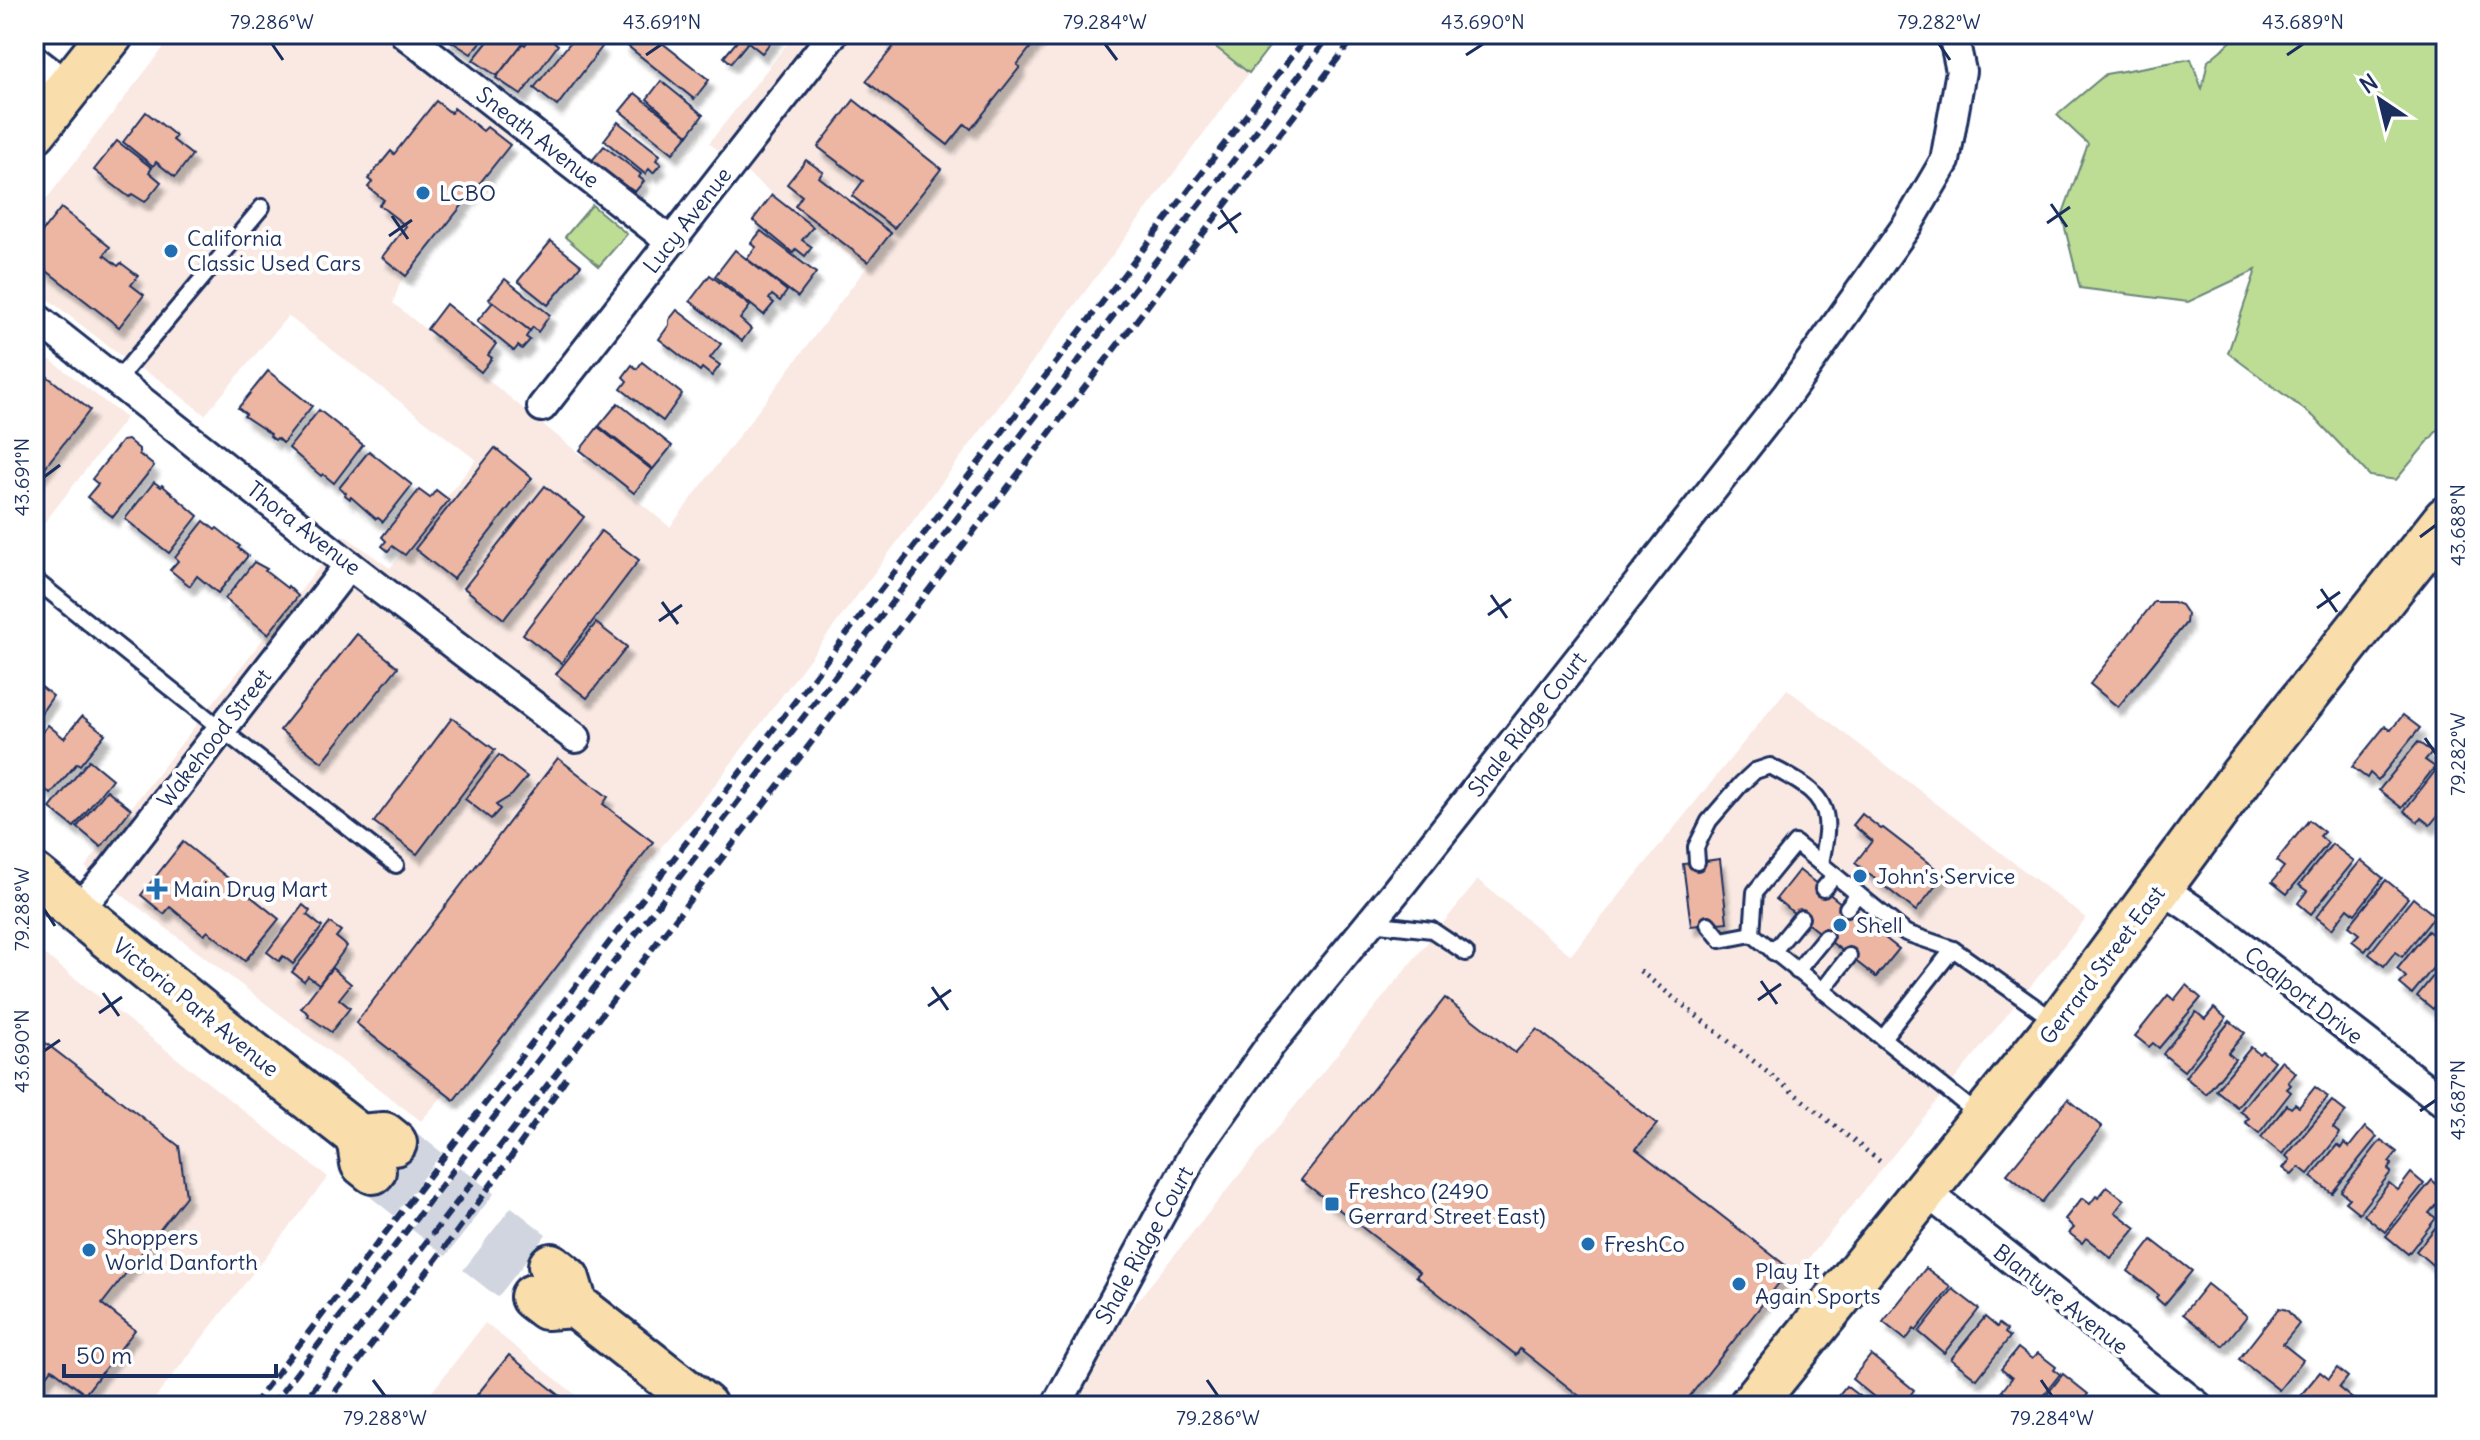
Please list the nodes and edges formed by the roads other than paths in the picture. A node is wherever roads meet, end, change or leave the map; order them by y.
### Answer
1 (111, 34) edge
2 (405, 34) edge
3 (833, 34) edge
4 (1953, 34) edge
5 (34, 60) edge
6 (69, 87) junction
7 (34, 131) edge
8 (262, 207) dead end
9 (670, 241) junction
10 (34, 316) edge
11 (117, 380) junction
12 (542, 407) dead end
13 (2446, 519) edge
14 (349, 565) junction
15 (34, 579) edge
16 (221, 729) junction
17 (576, 738) dead end
18 (1697, 862) dead end
19 (1821, 864) junction
20 (396, 865) dead end
21 (1835, 875) junction
22 (37, 884) edge
23 (2160, 887) junction
24 (1823, 889) dead end
25 (1858, 894) junction
26 (1847, 908) dead end
27 (77, 911) junction
28 (1882, 913) junction
29 (1801, 918) dead end
30 (1370, 923) junction
31 (1708, 924) dead end
32 (1872, 927) dead end
33 (1752, 934) junction
34 (1825, 937) dead end
35 (1953, 949) junction
36 (1773, 952) junction
37 (1466, 953) dead end
38 (1849, 956) dead end
39 (1797, 971) junction
40 (1822, 991) junction
41 (2059, 1024) junction
42 (1883, 1038) junction
43 (2446, 1104) edge
44 (1983, 1119) junction
45 (376, 1150) tunnel mouth
46 (1925, 1191) junction
47 (542, 1282) tunnel mouth
48 (704, 1406) edge
49 (1056, 1406) edge
50 (1751, 1406) edge
51 (2198, 1406) edge

1 - 6 main road
2 - 9 street, Sneath Avenue
3 - 9 street, Lucy Avenue
4 - 30 street, Shale Ridge Court
5 - 6 street
6 - 7 main road
8 - 11 lane
9 - 12 street, Lucy Avenue
10 - 11 street, Thora Avenue
11 - 14 street, Thora Avenue
13 - 23 main road, Gerrard Street East
14 - 16 street, Wakehood Street
14 - 17 street, Thora Avenue
15 - 16 lane
16 - 20 lane
16 - 27 street, Wakehood Street
18 - 19 lane
19 - 21 lane
19 - 33 lane
21 - 24 lane
21 - 25 lane
22 - 27 main road, Victoria Park Avenue
23 - 41 main road, Gerrard Street East
23 - 43 street, Coalport Drive
25 - 26 lane
25 - 28 lane
27 - 45 main road, Victoria Park Avenue
28 - 32 lane
28 - 35 lane
29 - 36 lane
30 - 37 lane
30 - 49 street, Shale Ridge Court
31 - 33 lane
33 - 36 lane
34 - 39 lane
35 - 41 lane
35 - 42 lane
36 - 39 lane
38 - 40 lane
39 - 40 lane
40 - 42 lane
41 - 44 main road, Gerrard Street East
42 - 44 lane
44 - 46 main road, Gerrard Street East
46 - 50 main road, Gerrard Street East
46 - 51 street, Blantyre Avenue
47 - 48 main road

